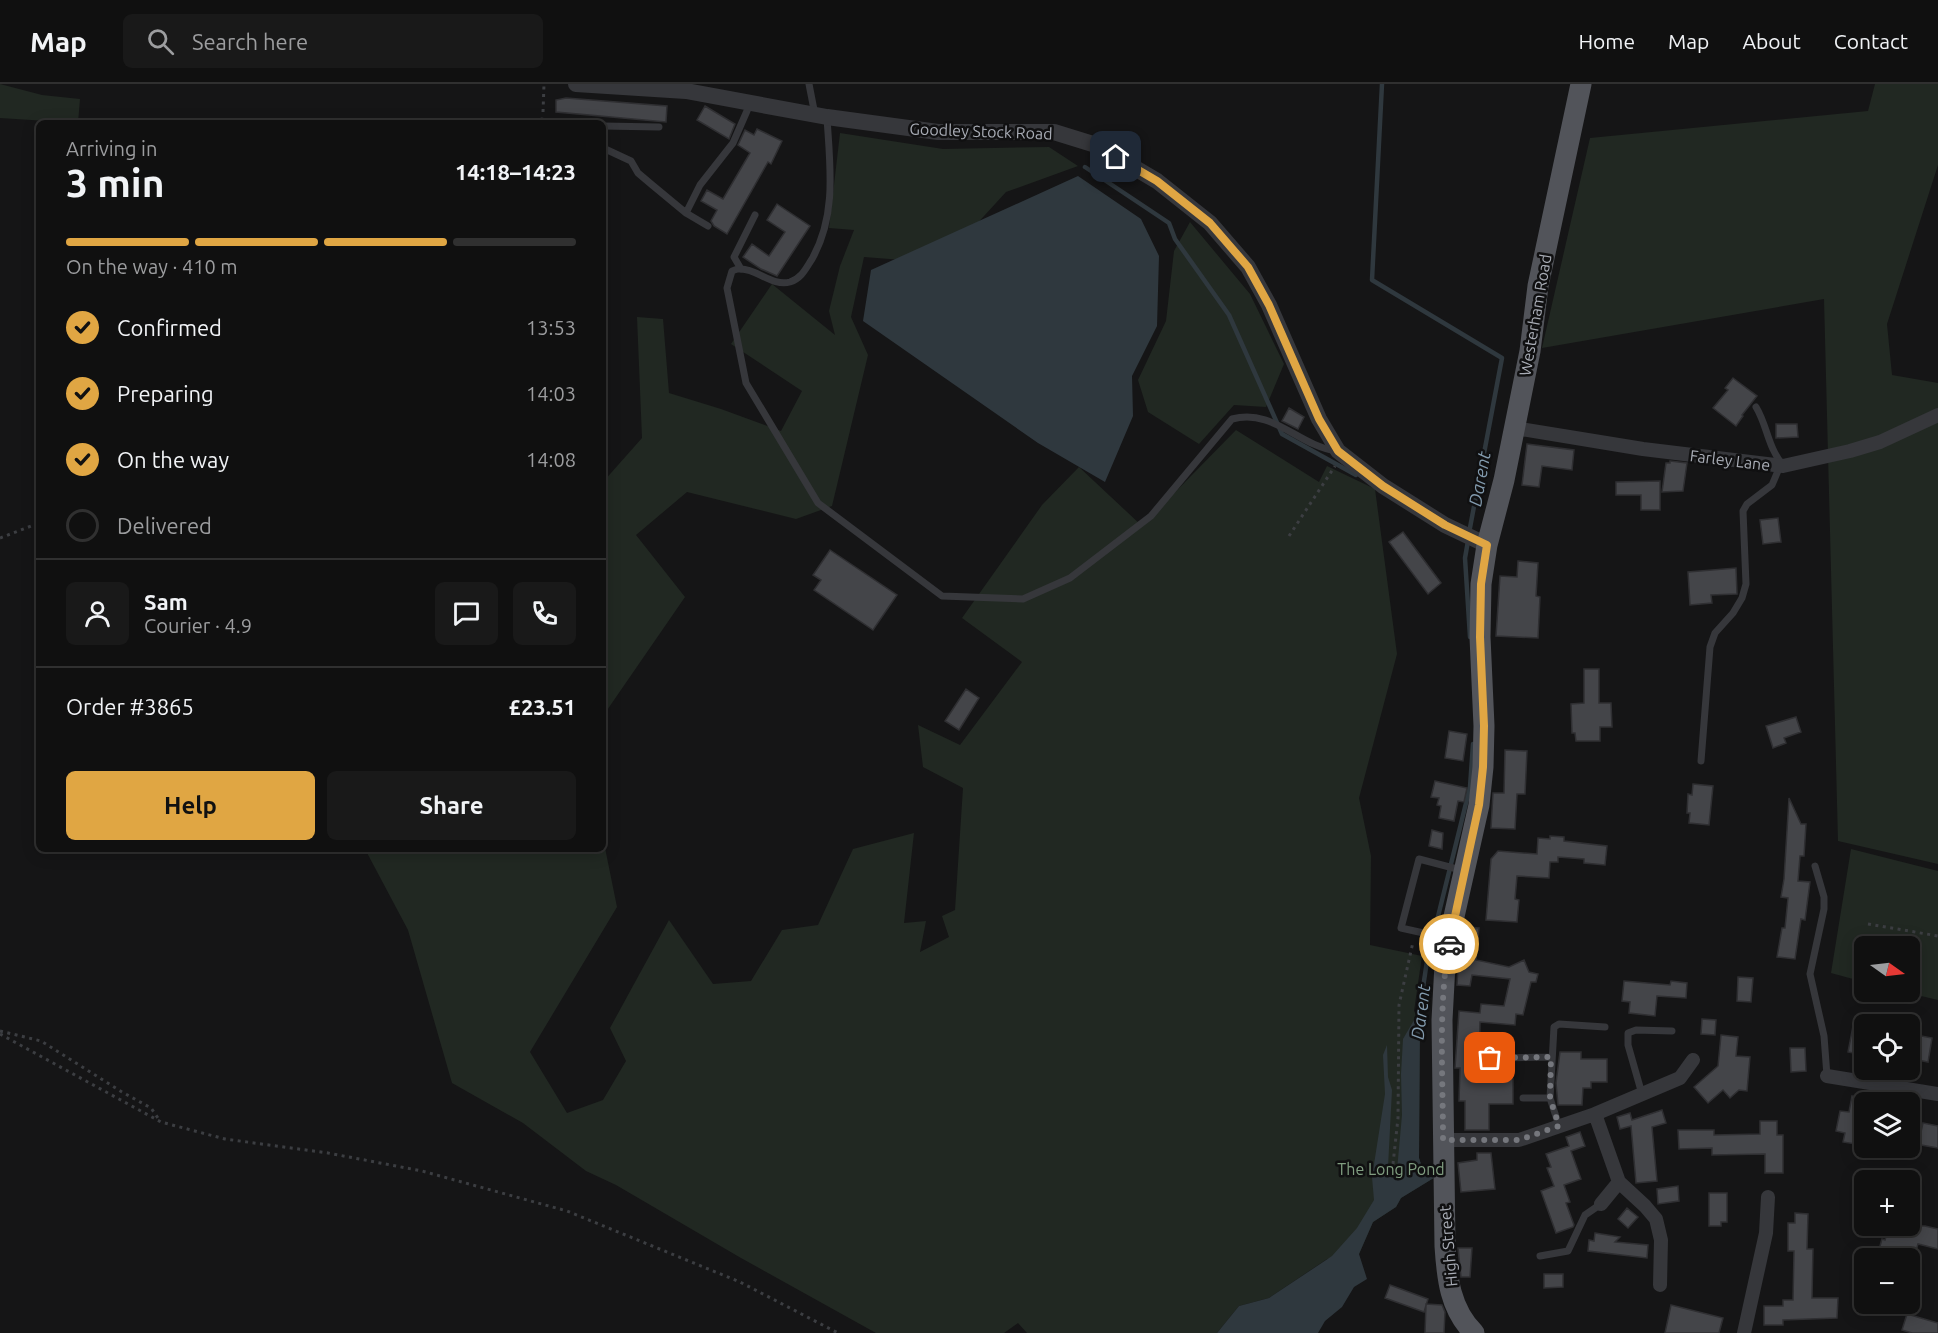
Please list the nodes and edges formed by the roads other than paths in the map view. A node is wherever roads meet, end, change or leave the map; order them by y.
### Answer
1 (576, 84) edge
2 (809, 84) edge
3 (1581, 84) edge
4 (750, 104) junction
5 (821, 116) junction
6 (606, 126) edge
7 (658, 127) dead end
8 (606, 149) edge
9 (686, 213) junction
10 (755, 215) dead end
11 (708, 226) dead end
12 (741, 268) junction
13 (1756, 407) dead end
14 (1938, 415) edge
15 (1515, 428) junction
16 (1340, 453) junction
17 (1782, 466) junction
18 (1483, 543) junction
19 (1701, 760) dead end
20 (1815, 866) dead end
21 (1459, 869) junction
22 (1444, 938) junction
23 (1605, 1027) dead end
24 (1672, 1031) dead end
25 (1551, 1057) junction
26 (1490, 1058) dead end
27 (1693, 1060) dead end
28 (1827, 1076) joint
29 (1642, 1094) junction
30 (1938, 1094) edge
31 (1523, 1098) dead end
32 (1550, 1098) junction
33 (1595, 1114) junction
34 (1559, 1126) junction
35 (1443, 1140) junction
36 (1619, 1182) junction
37 (1768, 1197) dead end
38 (1601, 1204) joint
39 (1540, 1256) dead end
40 (1660, 1286) dead end
41 (1474, 1333) edge
42 (1744, 1333) edge

1 - 4 street, Goodley Stock Road
2 - 5 lane
3 - 15 main road, Westerham Road
4 - 5 street, Goodley Stock Road
4 - 9 lane
5 - 12 lane
5 - 16 street, Goodley Stock Road
6 - 7 lane
8 - 9 lane
9 - 11 lane
10 - 12 lane
12 - 16 lane
13 - 17 lane
14 - 17 street, Farley Lane
15 - 17 street, Farley Lane
15 - 18 main road, Westerham Road
16 - 18 street, Goodley Stock Road
17 - 19 lane
18 - 21 main road, High Street
20 - 28 lane
21 - 22 main road, High Street
21 - 22 lane
22 - 35 main road, High Street
23 - 25 lane
24 - 29 lane
25 - 26 lane
25 - 32 lane
27 - 29 street
28 - 30 street
29 - 33 street
31 - 32 lane
32 - 34 lane
33 - 34 street
33 - 36 street
34 - 35 street
35 - 41 main road, High Street
36 - 38 street
36 - 40 street
37 - 42 street
38 - 39 lane

